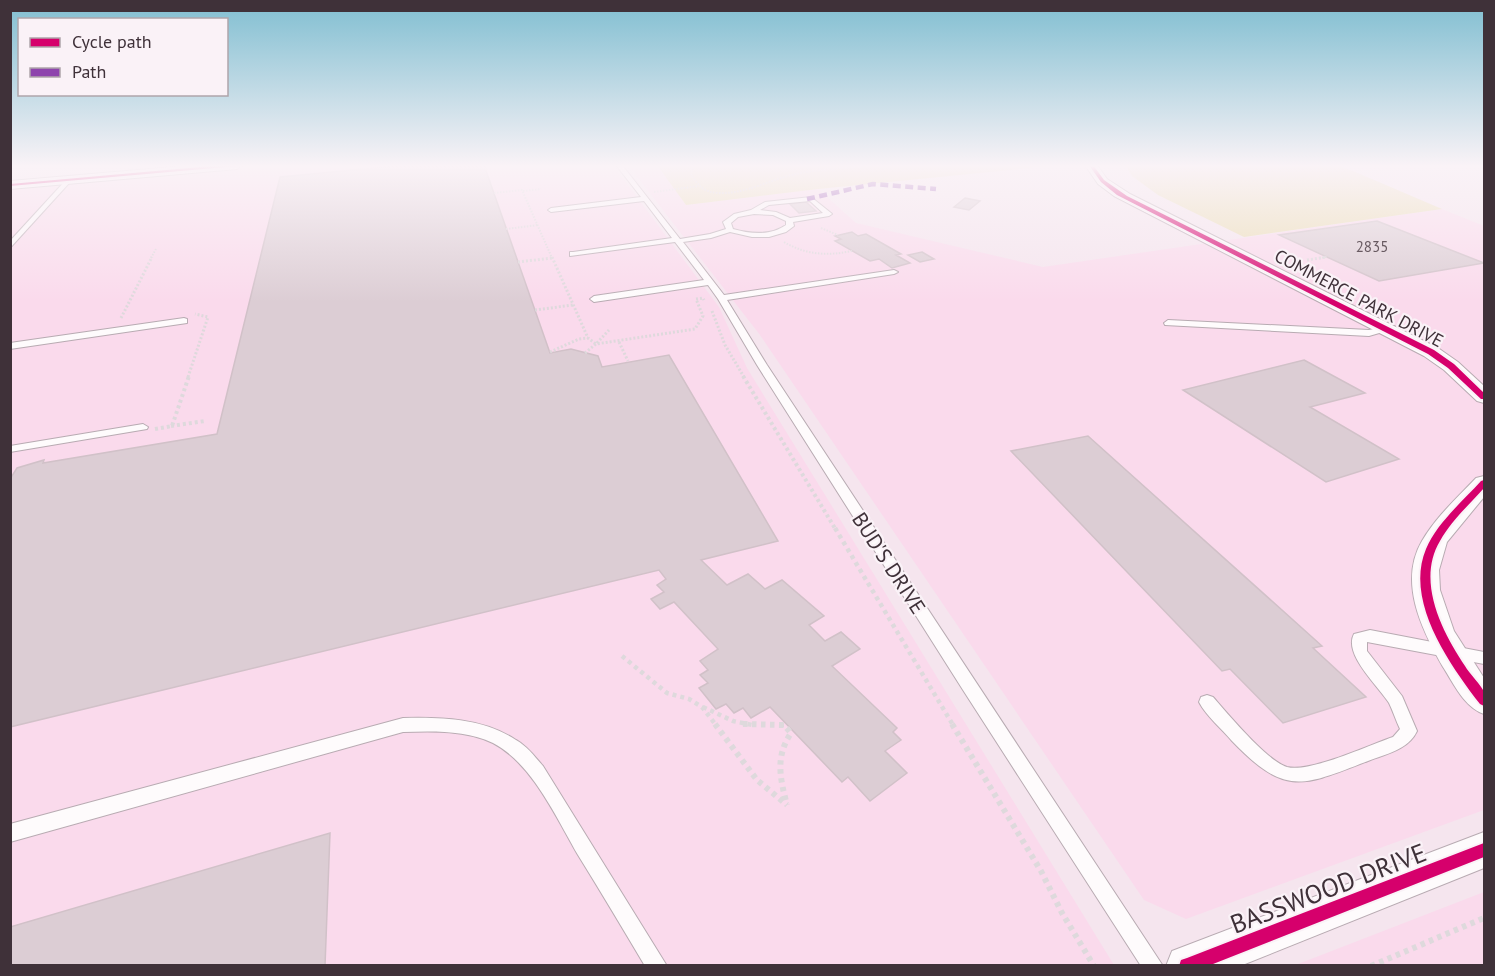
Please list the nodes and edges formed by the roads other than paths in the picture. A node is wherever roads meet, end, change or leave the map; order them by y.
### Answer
1 (42, 211) edge
2 (654, 211) edge
3 (825, 211) edge
4 (1154, 211) edge
5 (753, 212) joint
6 (789, 219) junction
7 (730, 230) junction
8 (677, 240) junction
9 (10, 246) edge
10 (573, 254) dead end
11 (894, 272) dead end
12 (710, 282) junction
13 (722, 298) junction
14 (594, 299) dead end
15 (184, 321) dead end
16 (1168, 323) dead end
17 (1388, 329) junction
18 (10, 345) edge
19 (1485, 397) edge
20 (146, 429) road end
21 (10, 449) edge
22 (1485, 483) edge
23 (1450, 653) junction
24 (1485, 658) edge
25 (1485, 701) edge
26 (1207, 702) dead end
27 (10, 833) edge
28 (1485, 850) edge
29 (657, 966) edge
30 (1153, 966) edge
31 (1186, 966) edge

1 - 9 lane
2 - 8 lane, BUD'S DRIVE
3 - 6 lane
4 - 17 street, COMMERCE PARK DRIVE
5 - 6 lane
5 - 7 lane
6 - 7 lane
7 - 8 lane
8 - 10 lane
8 - 12 lane, BUD'S DRIVE
11 - 13 lane
12 - 13 lane, BUD'S DRIVE
12 - 14 lane
13 - 30 lane, BUD'S DRIVE
15 - 18 lane
16 - 17 lane
17 - 19 street, COMMERCE PARK DRIVE
20 - 21 lane
22 - 23 street
23 - 24 lane
23 - 25 street
23 - 26 lane
27 - 29 lane
28 - 31 street, BASSWOOD DRIVE

